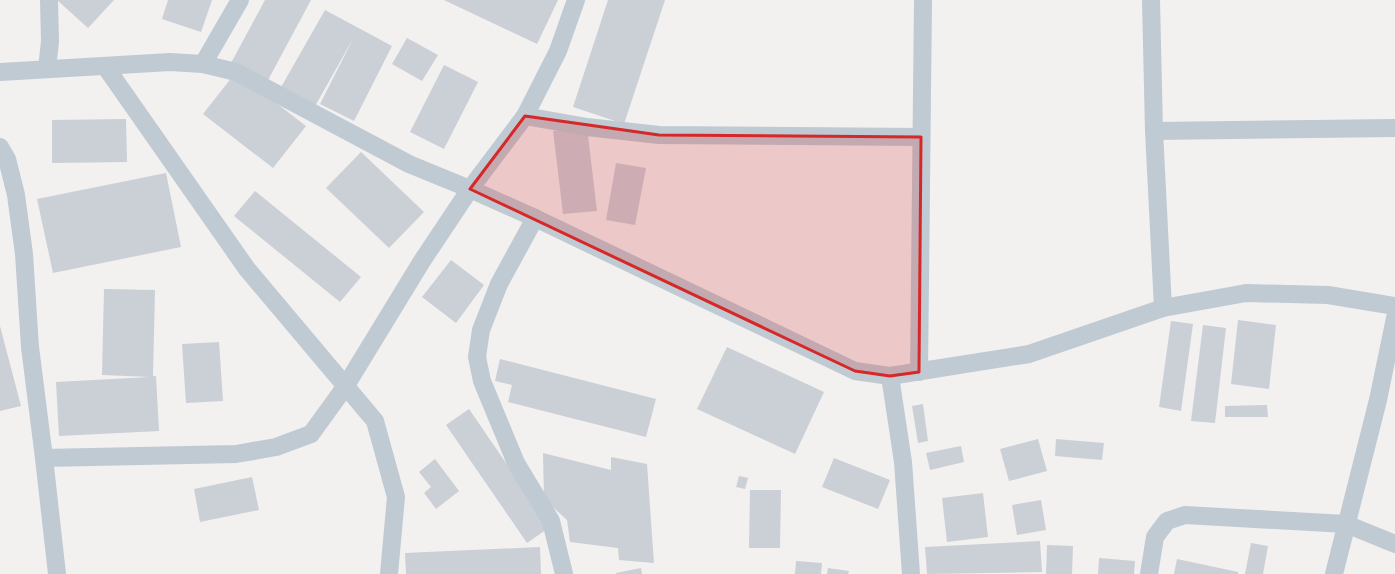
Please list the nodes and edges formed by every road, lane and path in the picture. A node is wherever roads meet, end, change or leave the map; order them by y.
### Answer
1 (49, 0) edge
2 (240, 0) edge
3 (576, 0) edge
4 (923, 0) edge
5 (1151, 0) edge
6 (203, 64) junction
7 (105, 66) junction
8 (48, 69) junction
9 (0, 72) edge
10 (525, 116) junction
11 (1395, 128) edge
12 (1154, 131) junction
13 (921, 137) junction
14 (0, 147) edge
15 (470, 189) junction
16 (535, 218) junction
17 (1395, 306) edge
18 (1163, 308) junction
19 (1395, 318) edge
20 (919, 372) junction
21 (890, 376) junction
22 (344, 387) junction
23 (44, 458) junction
24 (1346, 524) junction
25 (1395, 544) edge
26 (57, 574) edge
27 (390, 574) edge
28 (564, 574) edge
29 (911, 574) edge
30 (1149, 574) edge
31 (1334, 574) edge

1 - 8 street
2 - 6 street
3 - 10 street
4 - 13 street
5 - 12 street
6 - 7 street
6 - 15 street
7 - 8 street
7 - 22 street
8 - 9 street
10 - 13 street
10 - 15 street
11 - 12 street
12 - 18 street
13 - 20 street
14 - 23 street
15 - 16 street
15 - 22 street
16 - 21 street
16 - 28 street
17 - 18 street
18 - 20 street
19 - 24 street
20 - 21 street
21 - 29 street
22 - 23 street
22 - 27 street
23 - 26 street
24 - 25 street
24 - 30 street
24 - 31 street

